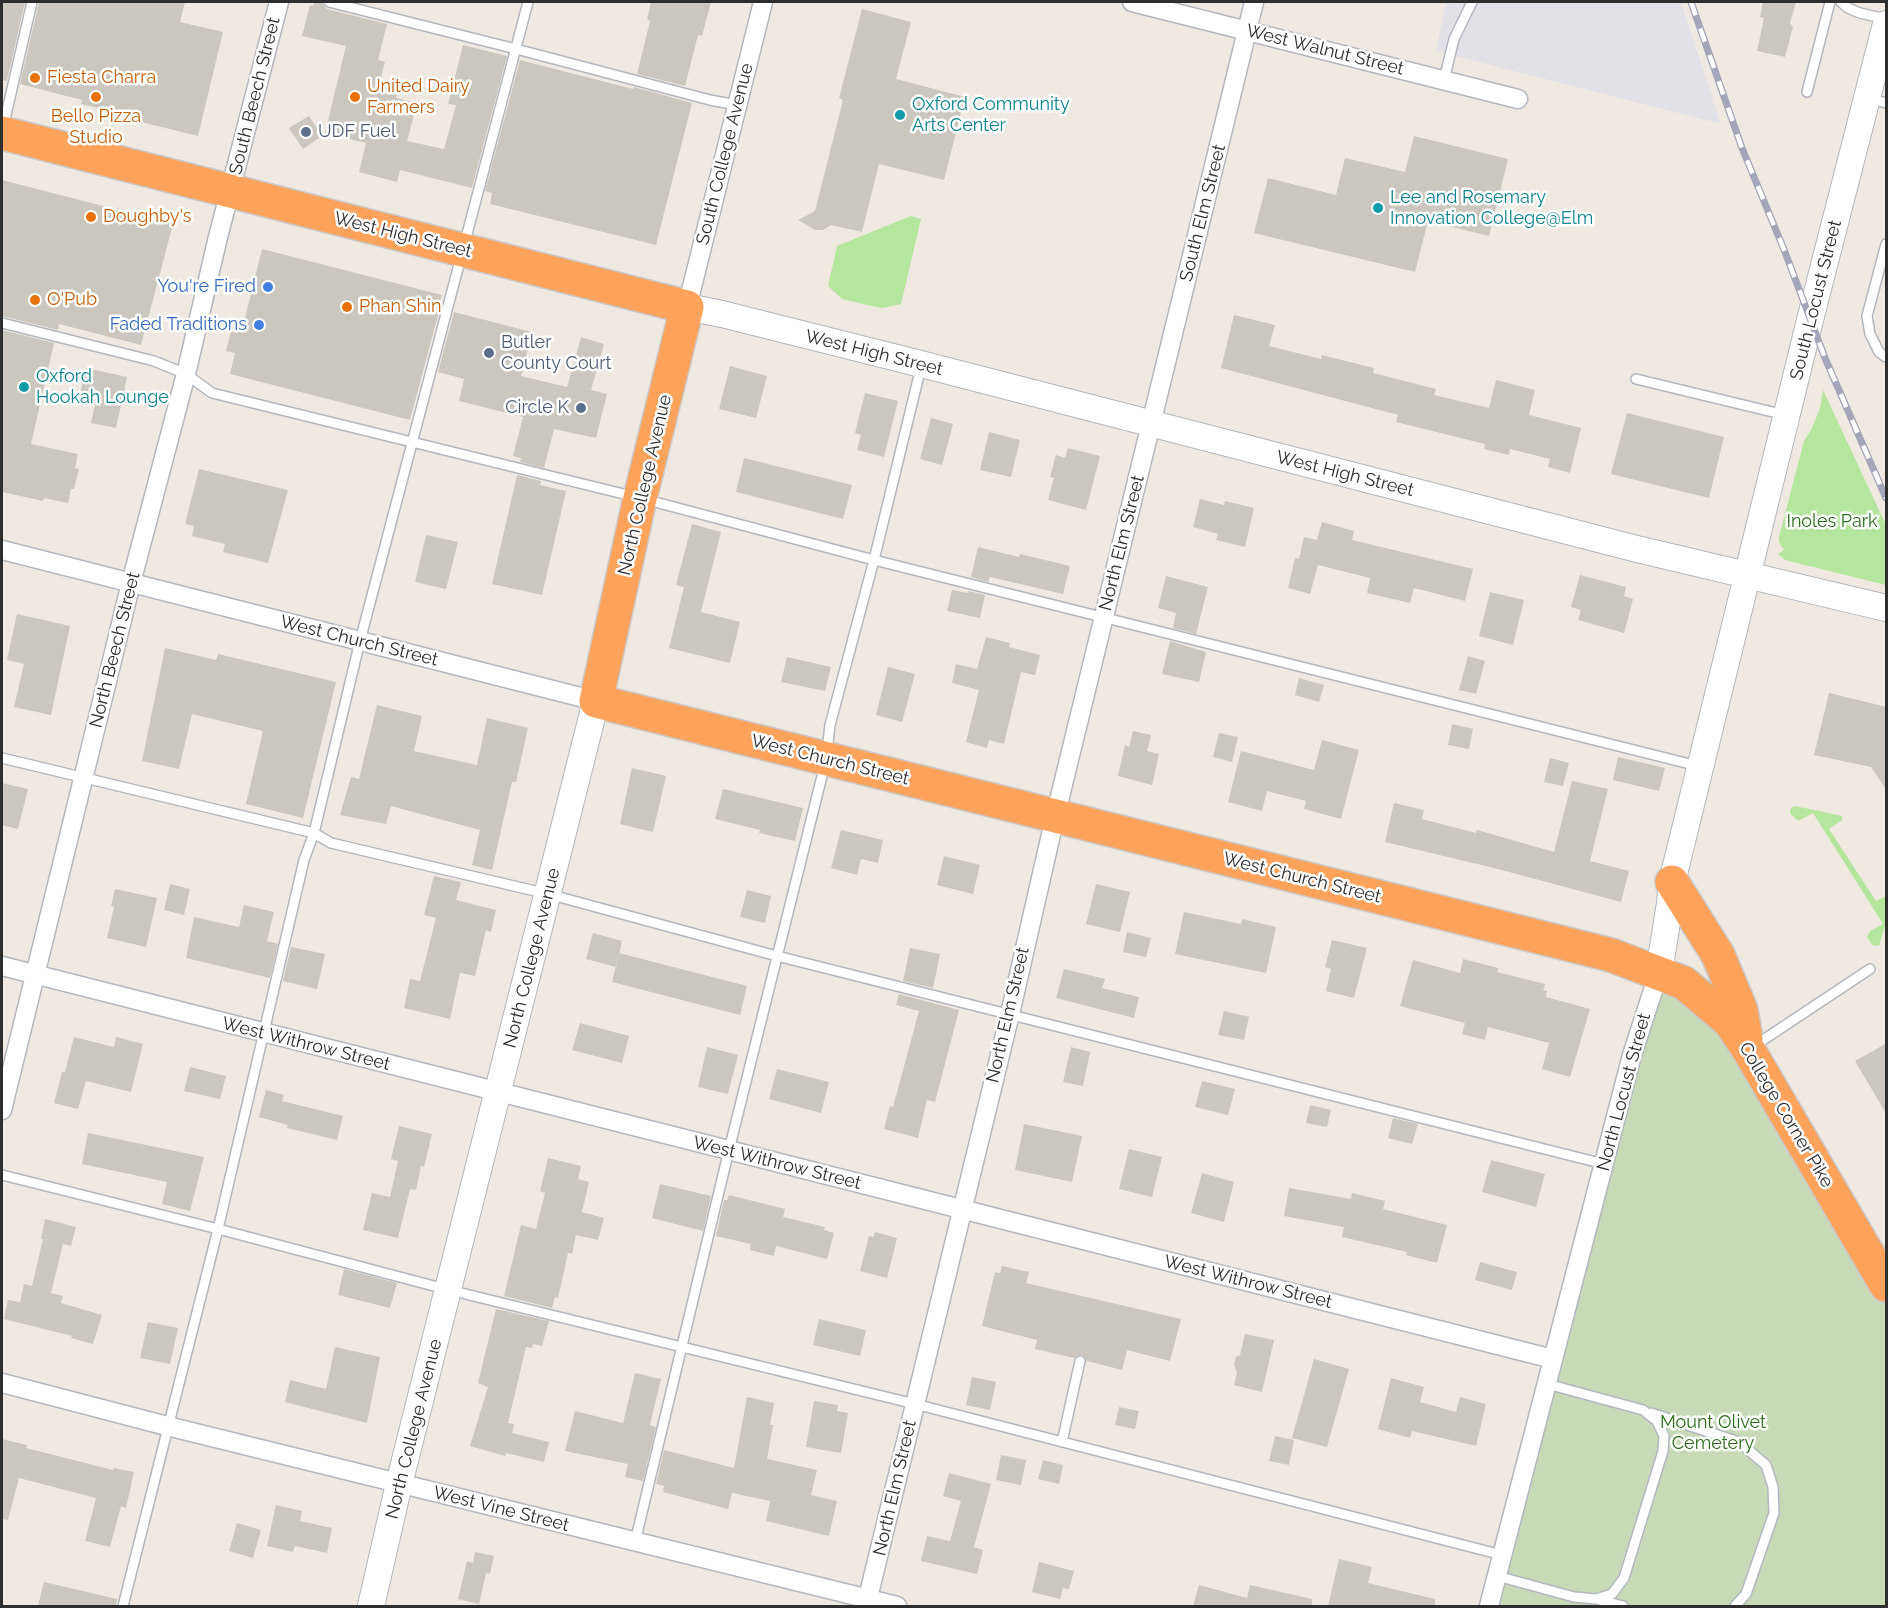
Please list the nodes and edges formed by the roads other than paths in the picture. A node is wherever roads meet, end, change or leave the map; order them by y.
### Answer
1 (32, 2) edge
2 (279, 2) edge
3 (329, 2) edge
4 (528, 2) edge
5 (763, 2) edge
6 (1132, 2) edge
7 (1254, 2) edge
8 (1472, 2) edge
9 (1830, 2) edge
10 (1841, 2) edge
11 (1887, 19) edge
12 (1887, 24) edge
13 (1247, 31) junction
14 (516, 49) junction
15 (1444, 80) junction
16 (1807, 92) dead end
17 (1518, 99) dead end
18 (1877, 101) edge
19 (737, 105) junction
20 (2, 133) edge
21 (231, 192) junction
22 (1887, 244) edge
23 (462, 250) junction
24 (687, 307) junction
25 (2, 323) edge
26 (1887, 357) edge
27 (921, 364) junction
28 (186, 374) junction
29 (1636, 379) dead end
30 (1787, 415) junction
31 (1151, 425) junction
32 (413, 443) junction
33 (640, 498) junction
34 (2, 550) edge
35 (874, 560) junction
36 (1746, 576) junction
37 (131, 583) junction
38 (1887, 608) edge
39 (1104, 616) junction
40 (360, 641) junction
41 (596, 701) junction
42 (2, 758) edge
43 (826, 760) junction
44 (1700, 767) junction
45 (84, 777) junction
46 (1055, 817) junction
47 (314, 833) junction
48 (1672, 882) junction
49 (548, 894) junction
50 (777, 956) junction
51 (2, 966) edge
52 (1870, 969) dead end
53 (1659, 972) junction
54 (34, 975) junction
55 (1010, 1014) junction
56 (265, 1033) junction
57 (1748, 1049) junction
58 (499, 1093) junction
59 (2, 1110) edge
60 (729, 1150) junction
61 (1604, 1164) junction
62 (2, 1175) edge
63 (961, 1209) junction
64 (218, 1229) junction
65 (1887, 1285) edge
66 (449, 1290) junction
67 (681, 1347) junction
68 (1553, 1359) junction
69 (1080, 1361) dead end
70 (2, 1383) edge
71 (1547, 1384) junction
72 (915, 1404) junction
73 (1643, 1410) junction
74 (167, 1426) junction
75 (1062, 1442) junction
76 (399, 1484) junction
77 (635, 1542) junction
78 (1502, 1555) junction
79 (1497, 1576) junction
80 (1596, 1599) junction
81 (867, 1603) edge
82 (123, 1606) edge
83 (371, 1606) edge
84 (897, 1606) edge
85 (1489, 1606) edge
86 (1623, 1606) edge
87 (1735, 1606) edge

1 - 20 lane
2 - 21 street, South Beech Street
3 - 14 lane
4 - 14 lane
5 - 19 street, South College Avenue
6 - 13 street, West Walnut Street
7 - 13 street, South Elm Street
8 - 15 lane
9 - 16 lane
10 - 11 lane
12 - 18 street, South Locust Street
13 - 15 street, West Walnut Street
13 - 31 street, South Elm Street
14 - 19 lane
14 - 23 lane
15 - 17 street, West Walnut Street
18 - 30 street, South Locust Street
19 - 24 street, South College Avenue
20 - 21 highway, West High Street
21 - 23 highway, West High Street
21 - 28 street, North Beech Street
22 - 26 lane
23 - 24 highway, West High Street
23 - 32 lane
24 - 27 street, West High Street
24 - 33 highway, North College Avenue
25 - 28 lane
27 - 31 street, West High Street
27 - 35 lane
28 - 32 lane
28 - 37 street, North Beech Street
29 - 30 lane
30 - 36 street, South Locust Street
31 - 36 street, West High Street
31 - 39 street, North Elm Street
32 - 33 lane
32 - 40 lane
33 - 35 lane
33 - 41 highway, North College Avenue
34 - 37 street, West Church Street
35 - 39 lane
35 - 43 lane
36 - 38 street, West High Street
36 - 44 street, North Locust Street
37 - 40 street, West Church Street
37 - 45 street, North Beech Street
39 - 44 lane
39 - 46 street, North Elm Street
40 - 41 street, West Church Street
40 - 47 lane
41 - 43 highway, West Church Street
41 - 49 street, North College Avenue
42 - 45 lane
43 - 46 highway, West Church Street
43 - 50 lane
44 - 48 street, North Locust Street
45 - 47 lane
45 - 54 street, North Beech Street
46 - 53 highway, West Church Street
46 - 55 street, North Elm Street
47 - 49 lane
47 - 56 lane
48 - 53 street, North Locust Street
48 - 57 highway
49 - 50 lane
49 - 58 street, North College Avenue
50 - 55 lane
50 - 60 lane
51 - 54 street, West Withrow Street
52 - 57 lane
53 - 57 highway, College Corner Pike
53 - 61 street, North Locust Street
54 - 56 street, West Withrow Street
54 - 59 street, North Beech Street
55 - 61 lane
55 - 63 street, North Elm Street
56 - 58 street, West Withrow Street
56 - 64 lane
57 - 65 highway, College Corner Pike
58 - 60 street, West Withrow Street
58 - 66 street, North College Avenue
60 - 63 street, West Withrow Street
60 - 67 lane
61 - 68 street, North Locust Street
62 - 64 lane
63 - 68 street, West Withrow Street
63 - 72 street, North Elm Street
64 - 66 lane
64 - 74 lane
66 - 67 lane
66 - 76 street, North College Avenue
67 - 72 lane
67 - 77 lane
68 - 71 street, North Locust Street
69 - 75 lane
70 - 74 street, West Vine Street
71 - 73 lane
71 - 78 street, North Locust Street
72 - 75 lane
72 - 81 street, North Elm Street
73 - 80 lane
73 - 87 lane
74 - 76 street, West Vine Street
74 - 82 lane
75 - 78 lane
76 - 77 street, West Vine Street
76 - 83 street, North College Avenue
77 - 81 street, West Vine Street
78 - 79 street, North Locust Street
79 - 80 lane
79 - 85 street, North Locust Street
80 - 86 lane
81 - 84 street, West Vine Street

